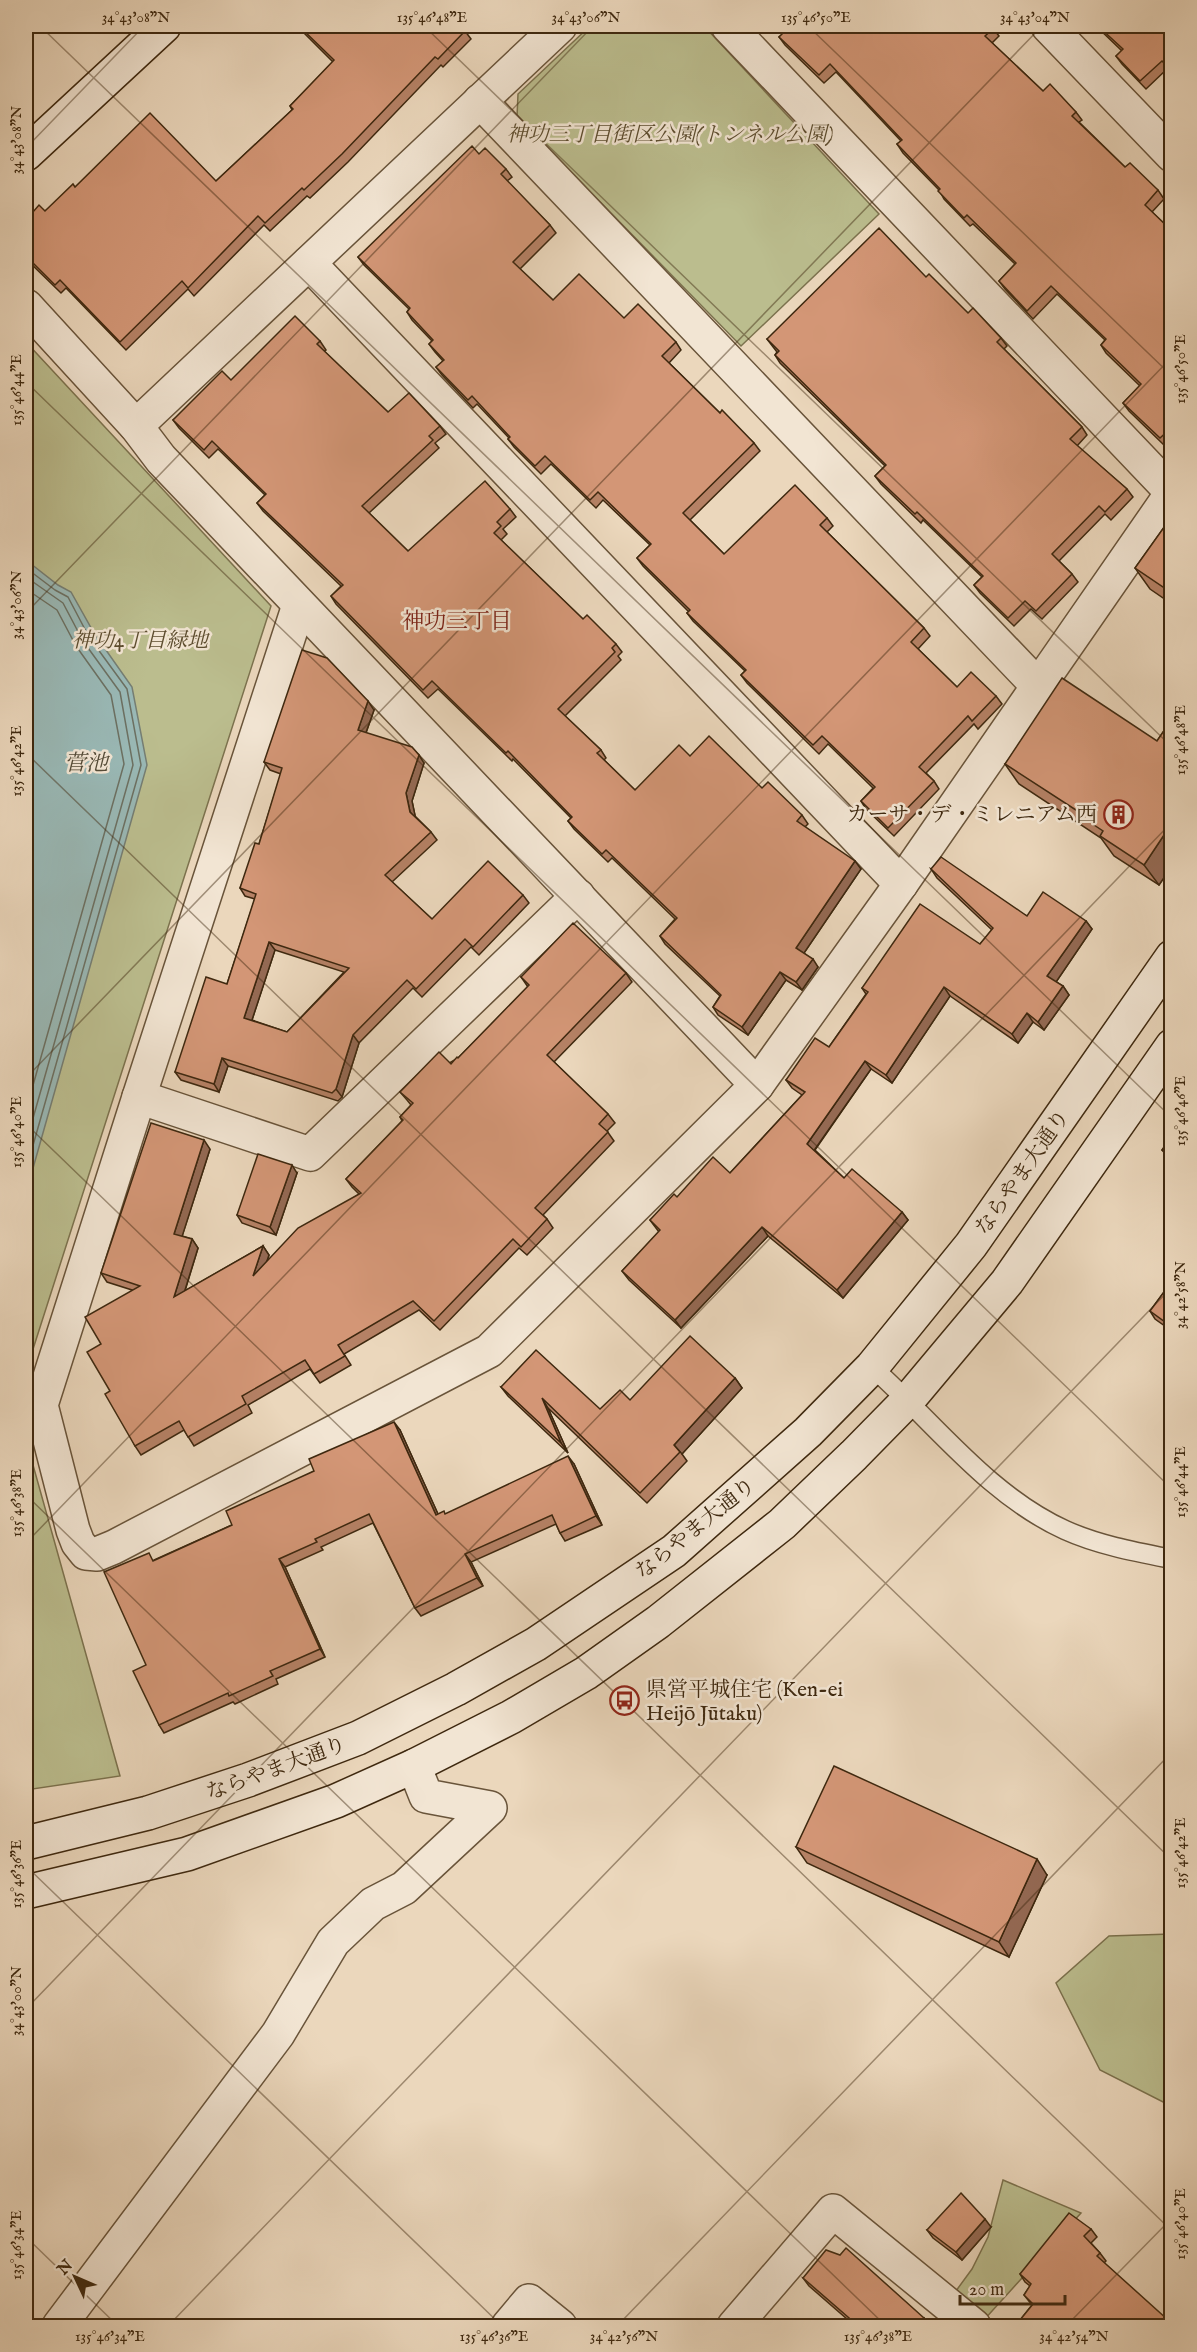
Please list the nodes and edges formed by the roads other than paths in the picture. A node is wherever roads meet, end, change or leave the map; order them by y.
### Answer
1 (164, 26) edge
2 (560, 26) edge
3 (728, 26) edge
4 (1048, 26) edge
5 (480, 101) junction
6 (26, 154) edge
7 (1172, 155) edge
8 (309, 263) junction
9 (26, 306) edge
10 (136, 426) junction
11 (1172, 492) edge
12 (299, 605) junction
13 (1038, 686) junction
14 (901, 884) junction
15 (578, 896) junction
16 (1172, 957) edge
17 (1172, 1046) edge
18 (758, 1084) junction
19 (139, 1096) junction
20 (872, 1366) junction
21 (909, 1399) junction
22 (1172, 1559) edge
23 (414, 1766) junction
24 (26, 1843) edge
25 (26, 1892) edge
26 (59, 2326) edge
27 (508, 2326) edge
28 (560, 2326) edge
29 (734, 2326) edge
30 (974, 2326) edge

1 - 6 street
2 - 5 street
3 - 11 street
4 - 7 street
5 - 8 street
5 - 13 street
8 - 10 street
8 - 14 street
9 - 10 street
10 - 12 street
11 - 13 street
12 - 15 street
12 - 19 street
13 - 14 street
14 - 18 street
15 - 18 street
15 - 19 street
16 - 20 street, ならやま大通り
17 - 21 street
18 - 19 street
20 - 21 lane
20 - 24 street, ならやま大通り
21 - 22 lane
21 - 23 street
23 - 25 street
23 - 26 street
27 - 28 street
29 - 30 street

